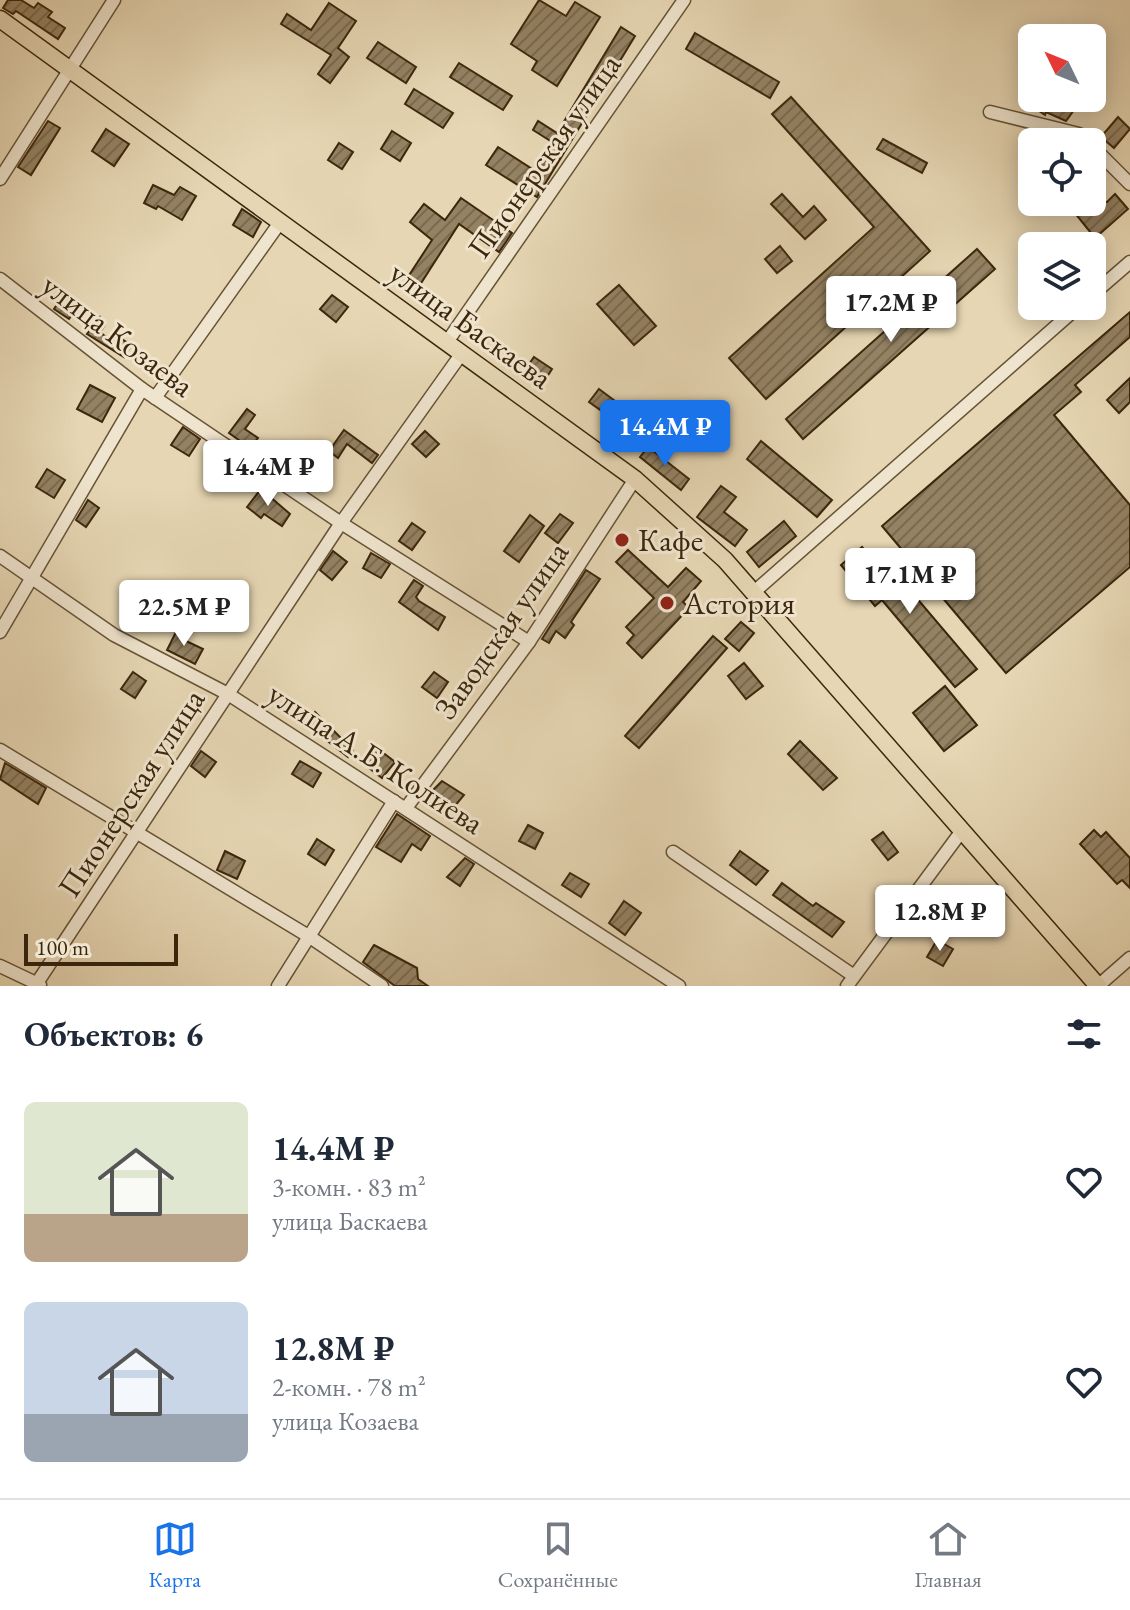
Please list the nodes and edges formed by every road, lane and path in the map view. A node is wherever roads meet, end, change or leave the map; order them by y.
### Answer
1 (114, 0) edge
2 (684, 0) edge
3 (0, 19) edge
4 (70, 68) junction
5 (990, 112) dead end
6 (1055, 128) edge
7 (1106, 160) edge
8 (0, 179) edge
9 (1130, 184) edge
10 (281, 221) junction
11 (1130, 262) edge
12 (0, 279) edge
13 (1106, 283) edge
14 (1063, 320) edge
15 (447, 342) junction
16 (462, 353) junction
17 (142, 389) junction
18 (155, 398) junction
19 (635, 479) junction
20 (341, 523) junction
21 (0, 556) edge
22 (31, 576) junction
23 (754, 592) junction
24 (0, 632) edge
25 (529, 642) junction
26 (228, 694) junction
27 (0, 750) edge
28 (400, 804) junction
29 (138, 832) junction
30 (961, 832) junction
31 (673, 852) dead end
32 (310, 937) junction
33 (1130, 958) edge
34 (0, 966) edge
35 (850, 981) edge
36 (38, 985) edge
37 (278, 986) edge
38 (382, 986) edge
39 (679, 986) edge
40 (1098, 986) edge

1 - 4 street
2 - 15 street, Пионерская улица
3 - 4 main road, улица Баскаева
4 - 8 street
4 - 10 main road, улица Баскаева
5 - 6 street
7 - 9 street
10 - 15 main road, улица Баскаева
10 - 18 street
11 - 13 street
12 - 17 street, улица Козаева
14 - 23 street
15 - 16 main road, улица Баскаева
16 - 19 main road, улица Баскаева
16 - 20 street, Пионерская улица
17 - 18 street, улица Козаева
17 - 22 street
18 - 20 street, улица Козаева
19 - 23 main road, улица Баскаева
19 - 25 street, Заводская улица
20 - 25 street, улица Козаева
20 - 26 street, Пионерская улица
21 - 22 street, улица А.Б. Колиева
22 - 24 street
22 - 26 street, улица А.Б. Колиева
23 - 30 main road, улица Баскаева
25 - 28 street, Заводская улица
26 - 28 street, улица А.Б. Колиева
26 - 29 street, Пионерская улица
27 - 29 street
28 - 32 street, Заводская улица
28 - 39 street, улица А.Б. Колиева
29 - 32 street
29 - 36 street, Пионерская улица
30 - 35 street
30 - 40 main road, улица Баскаева
31 - 35 street
32 - 37 street, Заводская улица
32 - 38 street
33 - 40 street
34 - 36 street

